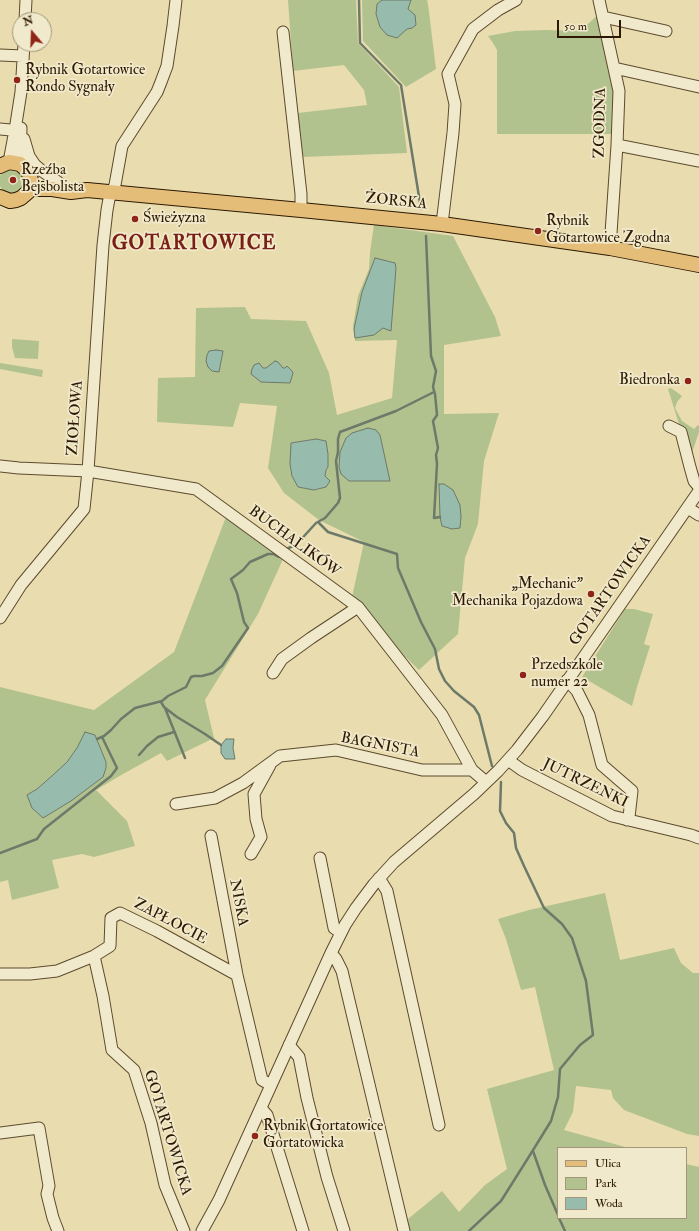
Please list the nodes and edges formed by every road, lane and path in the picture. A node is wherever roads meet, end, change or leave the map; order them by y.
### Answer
1 (26, 0) edge
2 (176, 0) edge
3 (516, 0) edge
4 (599, 0) edge
5 (25, 12) edge
6 (603, 17) junction
7 (666, 31) dead end
8 (283, 32) dead end
9 (23, 52) edge
10 (0, 55) edge
11 (23, 56) junction
12 (614, 68) junction
13 (699, 87) edge
14 (0, 129) edge
15 (18, 131) junction
16 (617, 145) junction
17 (699, 161) edge
18 (10, 164) edge
19 (58, 182) junction
20 (30, 183) junction
21 (86, 190) junction
22 (112, 192) junction
23 (0, 197) edge
24 (301, 210) junction
25 (442, 224) junction
26 (610, 248) junction
27 (699, 265) edge
28 (669, 426) dead end
29 (0, 466) edge
30 (88, 471) junction
31 (699, 487) edge
32 (699, 491) edge
33 (688, 508) junction
34 (699, 515) edge
35 (358, 607) junction
36 (0, 618) edge
37 (273, 673) dead end
38 (567, 680) junction
39 (508, 760) junction
40 (272, 761) junction
41 (472, 770) junction
42 (486, 782) junction
43 (176, 804) dead end
44 (628, 820) junction
45 (211, 836) dead end
46 (699, 838) edge
47 (251, 854) dead end
48 (320, 858) dead end
49 (379, 878) junction
50 (341, 933) junction
51 (331, 953) junction
52 (94, 956) junction
53 (0, 974) edge
54 (237, 975) junction
55 (289, 1045) junction
56 (271, 1085) junction
57 (261, 1108) junction
58 (439, 1125) dead end
59 (0, 1133) edge
60 (58, 1231) edge
61 (184, 1231) edge
62 (202, 1231) edge
63 (303, 1231) edge
64 (344, 1231) edge
65 (404, 1231) edge

1 - 5 street
2 - 22 street, ZIOŁOWA
3 - 25 street
4 - 6 street, ZGODNA
6 - 7 street
6 - 12 street, ZGODNA
8 - 24 street
9 - 11 street
10 - 11 street
11 - 15 street
12 - 13 street
12 - 16 street, ZGODNA
14 - 15 street
15 - 18 street
15 - 19 street, ŻORSKA
16 - 17 street
16 - 26 street, ZGODNA
18 - 20 main road
19 - 20 main road, ŻORSKA
19 - 21 main road, ŻORSKA
20 - 21 main road, ŻORSKA
20 - 23 main road
21 - 22 main road, ŻORSKA
22 - 24 main road, ŻORSKA
22 - 30 street, ZIOŁOWA
24 - 25 main road, ŻORSKA
25 - 26 main road, ŻORSKA
26 - 27 main road, ŻORSKA
28 - 31 street
29 - 30 street, BUCHALIKÓW
30 - 35 street, BUCHALIKÓW
30 - 36 street, ZIOŁOWA
32 - 33 street, GOTARTOWICKA
33 - 34 street
33 - 38 street, GOTARTOWICKA
35 - 37 street
35 - 41 street, BUCHALIKÓW
38 - 39 street, GOTARTOWICKA
38 - 44 street
39 - 42 street, GOTARTOWICKA
39 - 44 street, JUTRZENKI
40 - 41 street, BAGNISTA
40 - 43 street, BAGNISTA
40 - 47 street
41 - 42 street, BUCHALIKÓW
42 - 49 street, GOTARTOWICKA
44 - 46 street, JUTRZENKI
45 - 54 street, NISKA
48 - 50 street
49 - 50 street, GOTARTOWICKA
49 - 58 street
50 - 51 street, GOTARTOWICKA
51 - 55 street, GOTARTOWICKA
51 - 65 street
52 - 53 street, ZAPŁOCIE
52 - 54 street, ZAPŁOCIE
52 - 61 street, GOTARTOWICKA
54 - 56 street
55 - 56 street, GOTARTOWICKA
55 - 64 street
56 - 57 street, GOTARTOWICKA
57 - 62 street, GOTARTOWICKA
57 - 63 street
59 - 60 street

